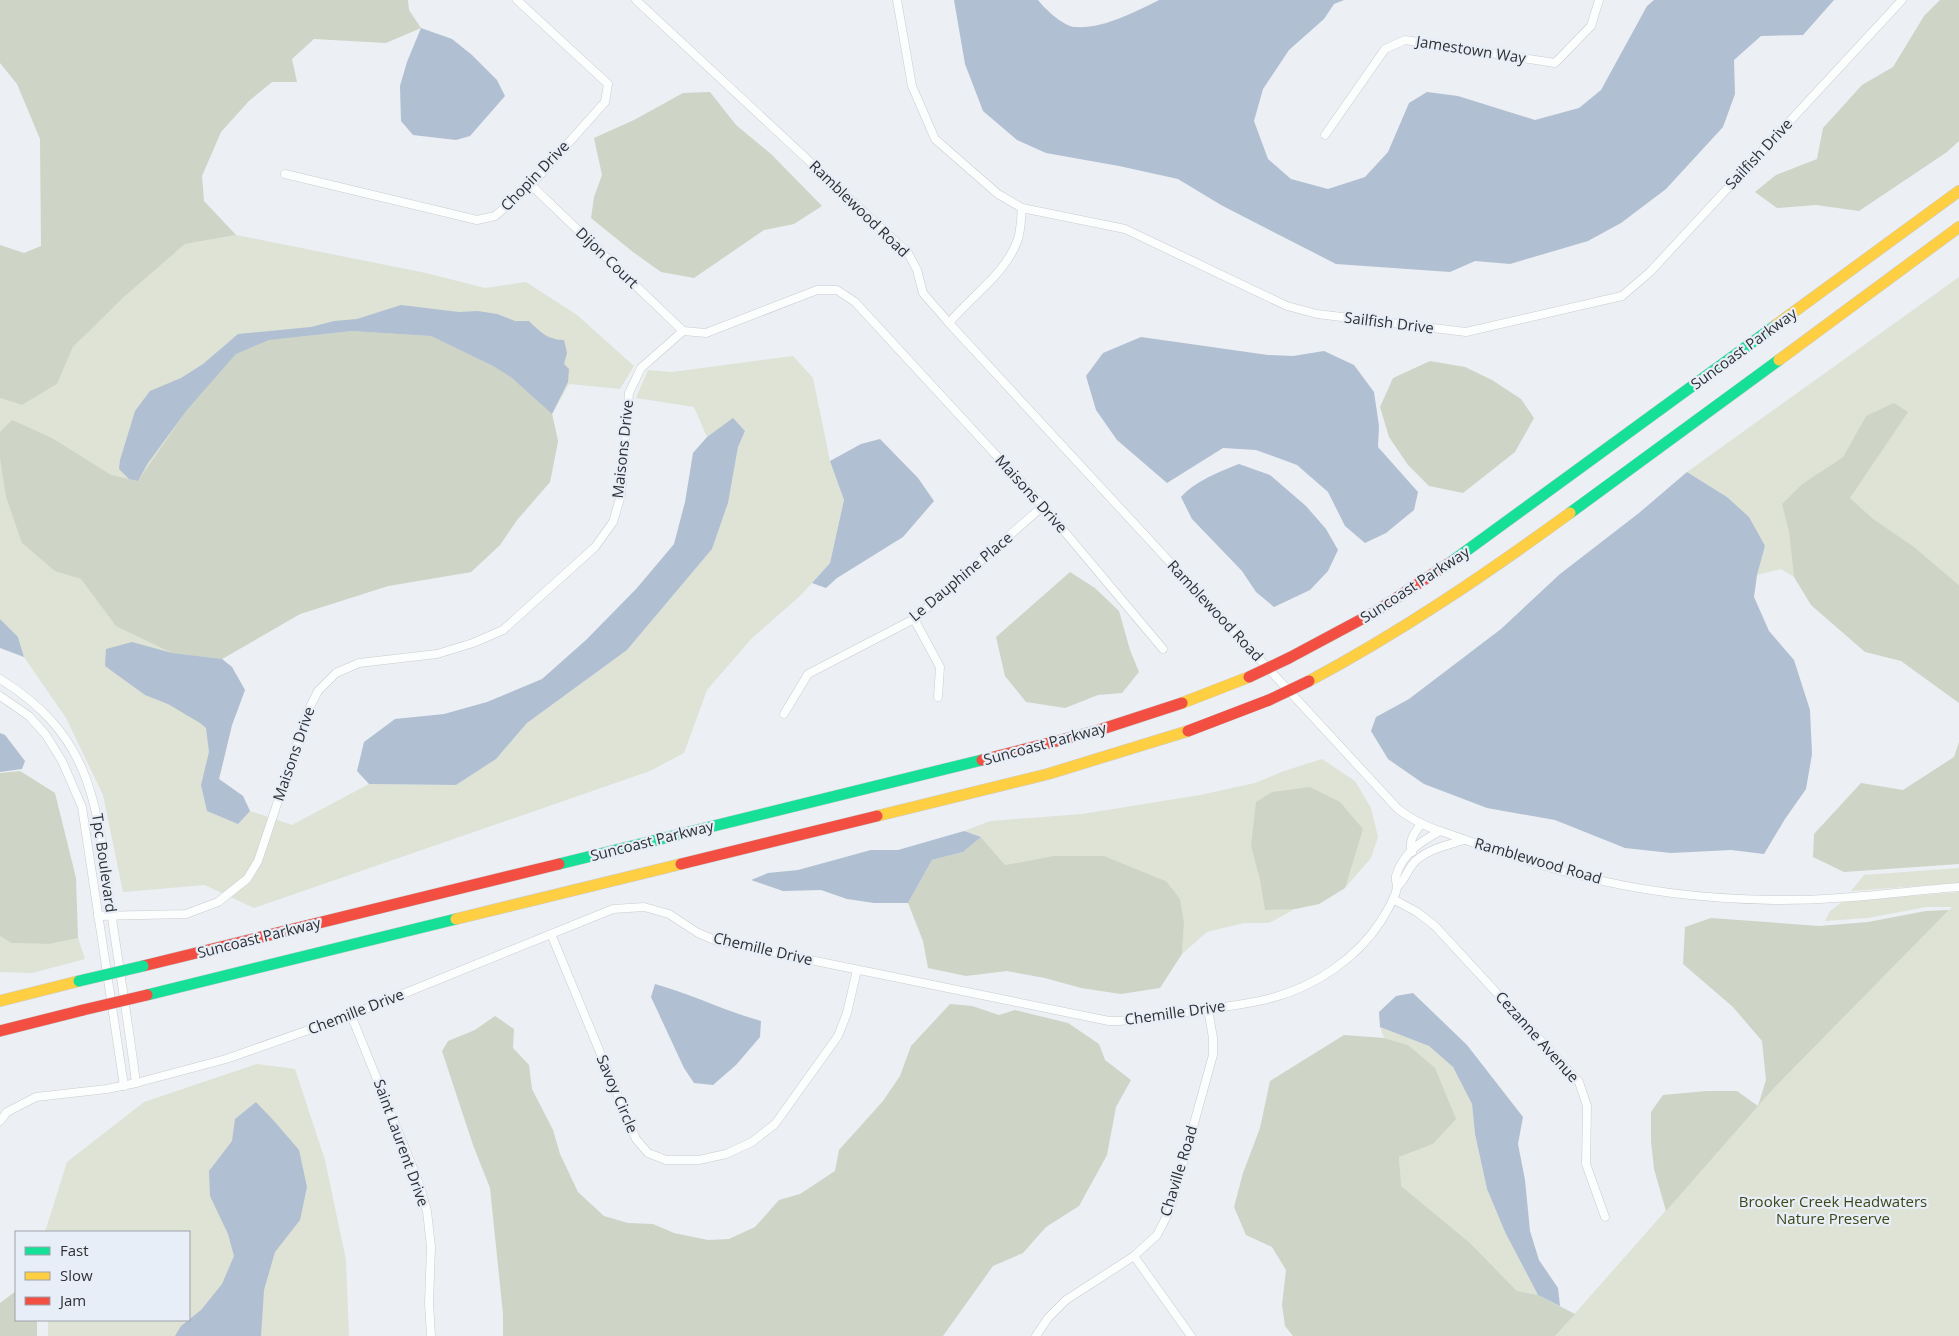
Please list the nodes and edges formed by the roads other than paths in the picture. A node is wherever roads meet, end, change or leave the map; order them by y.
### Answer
1 (517, 0) edge
2 (636, 0) edge
3 (897, 0) edge
4 (1600, 0) edge
5 (1902, 0) edge
6 (1324, 135) dead end
7 (285, 174) dead end
8 (531, 185) junction
9 (1959, 191) edge
10 (1022, 208) junction
11 (1959, 227) edge
12 (949, 323) junction
13 (683, 330) junction
14 (1043, 506) junction
15 (914, 620) junction
16 (1163, 649) dead end
17 (0, 679) edge
18 (0, 696) edge
19 (938, 697) dead end
20 (784, 714) dead end
21 (1421, 824) junction
22 (1440, 831) junction
23 (1464, 840) junction
24 (1410, 851) junction
25 (1419, 858) junction
26 (1397, 887) junction
27 (1959, 888) edge
28 (1393, 899) junction
29 (98, 916) junction
30 (112, 916) junction
31 (551, 934) junction
32 (857, 970) junction
33 (0, 1001) edge
34 (1208, 1009) junction
35 (351, 1015) junction
36 (0, 1031) edge
37 (136, 1083) junction
38 (124, 1086) junction
39 (0, 1121) edge
40 (1605, 1217) dead end
41 (1134, 1256) junction
42 (431, 1336) edge
43 (1036, 1336) edge
44 (1191, 1336) edge

1 - 8 street, Chopin Drive
2 - 12 street, Ramblewood Road
3 - 10 street, Sailfish Drive
4 - 6 street, Jamestown Way
5 - 10 street, Sailfish Drive
7 - 8 street, Chopin Drive
8 - 13 street, Dijon Court
9 - 33 highway, Suncoast Parkway, bridge
10 - 12 street
11 - 36 highway, Suncoast Parkway, bridge
12 - 21 street, Ramblewood Road
13 - 14 street, Maisons Drive
13 - 30 street, Maisons Drive
14 - 15 street, Le Dauphine Place
14 - 16 street, Maisons Drive
15 - 19 street
15 - 20 street, Le Dauphine Place
17 - 30 street, Tpc Boulevard
18 - 29 street, Tpc Boulevard
21 - 22 street, Ramblewood Road
21 - 24 street, Chemille Drive
22 - 23 street, Ramblewood Road
22 - 24 street, Chemille Drive
23 - 25 street
23 - 27 street, Ramblewood Road
24 - 25 street
24 - 26 street, Chemille Drive
25 - 26 street, Chemille Drive
26 - 28 street, Chemille Drive
28 - 34 street, Chemille Drive
28 - 40 street, Cezanne Avenue
29 - 30 street, Maisons Drive
29 - 38 street, Tpc Boulevard
30 - 37 street, Tpc Boulevard
31 - 32 street, Chemille Drive
31 - 32 street, Savoy Circle
31 - 35 street, Chemille Drive
32 - 34 street, Chemille Drive
34 - 41 street, Chaville Road
35 - 37 street, Chemille Drive
35 - 42 street, Saint Laurent Drive
37 - 38 street, Chemille Drive
38 - 39 street, Chemille Drive
41 - 43 street, Chaville Road
41 - 44 street

